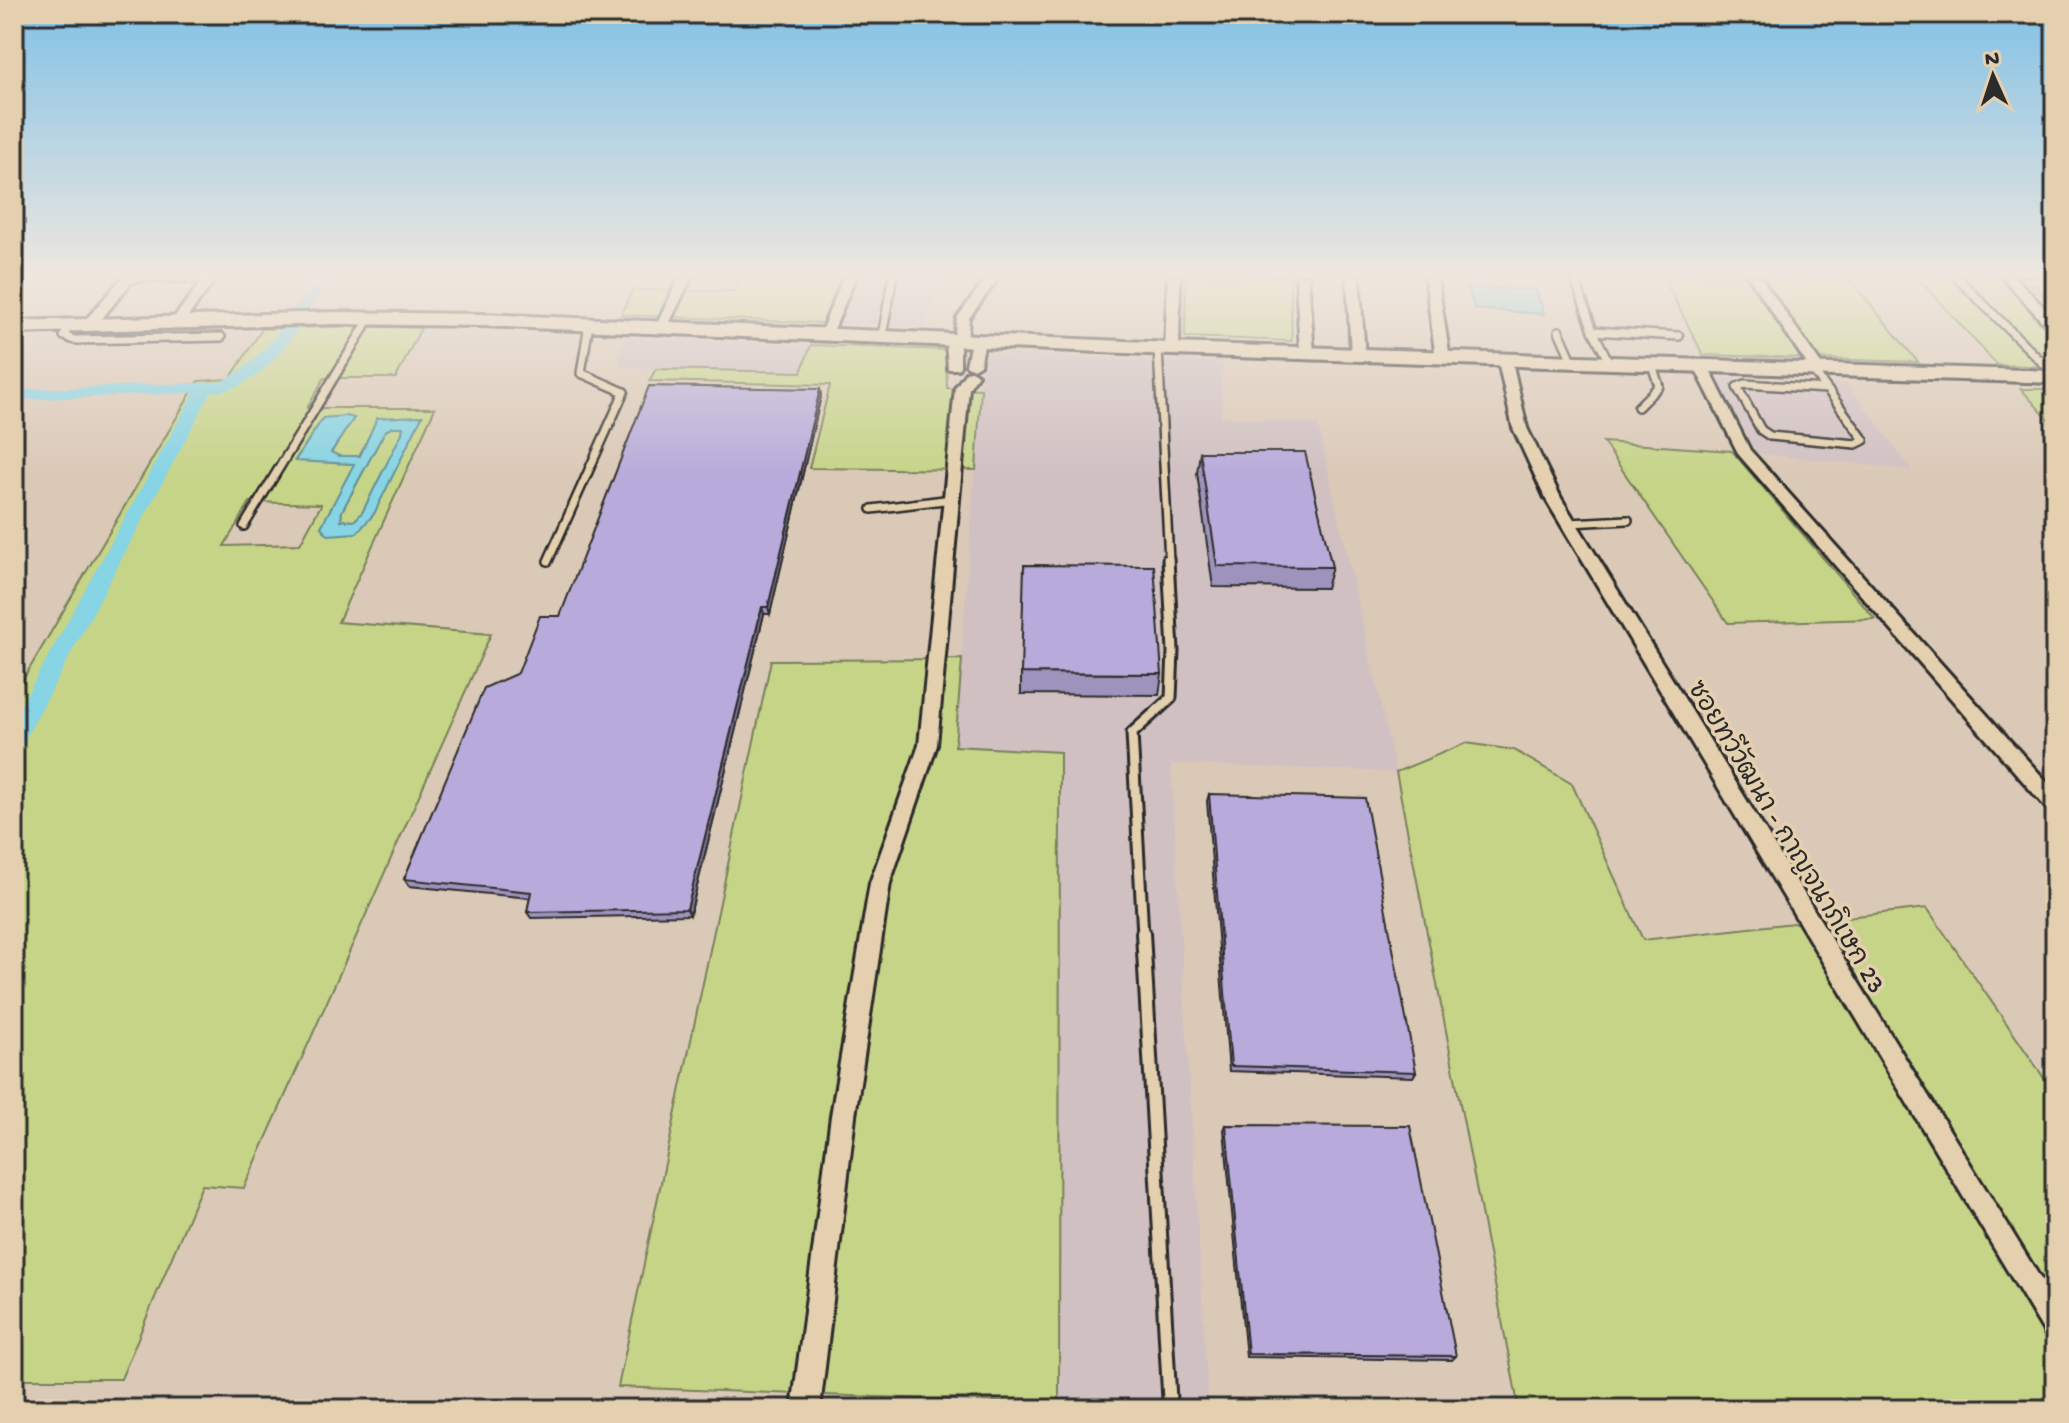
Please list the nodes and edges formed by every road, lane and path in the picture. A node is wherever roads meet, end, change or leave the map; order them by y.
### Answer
1 (355, 342) edge
2 (586, 342) edge
3 (963, 342) edge
4 (963, 342) edge
5 (999, 342) edge
6 (1166, 342) edge
7 (1306, 342) edge
8 (1357, 342) edge
9 (1441, 342) edge
10 (1564, 342) edge
11 (1599, 342) edge
12 (1797, 342) edge
13 (2021, 342) edge
14 (1165, 349) junction
15 (1307, 354) junction
16 (1358, 356) junction
17 (1443, 359) junction
18 (1505, 361) junction
19 (1573, 363) junction
20 (1610, 364) junction
21 (1652, 365) junction
22 (1701, 366) junction
23 (1815, 370) junction
24 (963, 374) junction
25 (2055, 376) edge
26 (1828, 389) junction
27 (1638, 407) dead end
28 (952, 499) junction
29 (872, 509) dead end
30 (1628, 520) dead end
31 (1569, 523) junction
32 (244, 526) dead end
33 (548, 561) dead end
34 (2055, 804) edge
35 (2055, 1326) edge
36 (806, 1409) edge
37 (1170, 1409) edge

1 - 32 lane
2 - 33 lane
3 - 24 street
4 - 24 street
5 - 14 street
6 - 14 street
7 - 15 street
8 - 16 street
9 - 17 street
10 - 19 lane
11 - 20 lane
12 - 23 street
13 - 25 lane
14 - 15 street
14 - 37 lane
15 - 16 street
16 - 17 street
17 - 18 street
18 - 19 street
18 - 31 street, ซอยทวีวัฒนา - กาญจนาภิเษก 23
19 - 20 street
20 - 21 street
21 - 22 street
21 - 27 lane
22 - 23 street
22 - 34 street
23 - 25 street
23 - 26 lane
24 - 28 street
26 - 26 lane
28 - 29 lane
28 - 36 street
30 - 31 lane
31 - 35 street, ซอยทวีวัฒนา - กาญจนาภิเษก 23

